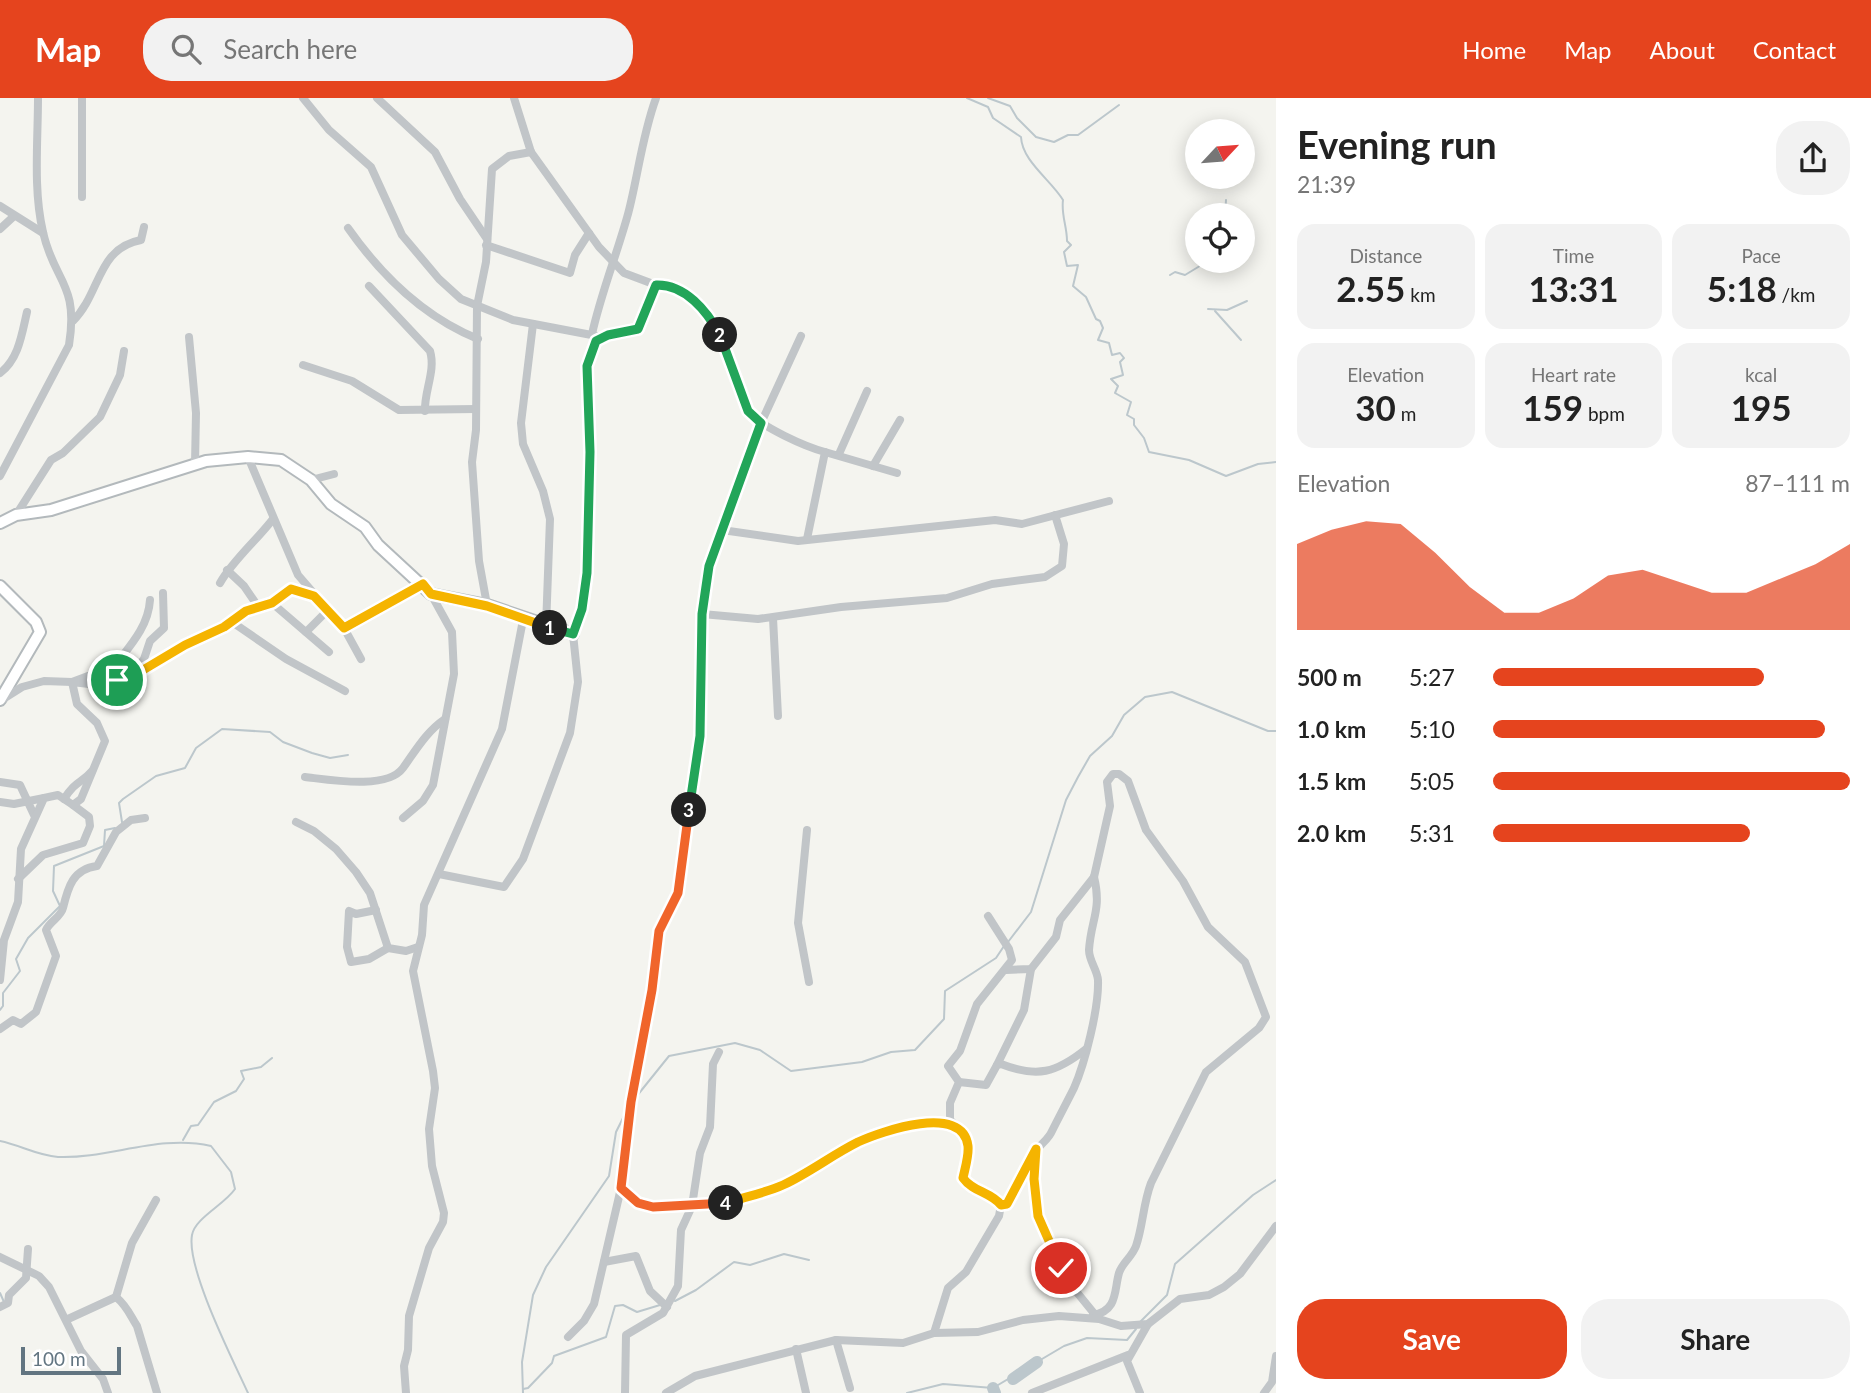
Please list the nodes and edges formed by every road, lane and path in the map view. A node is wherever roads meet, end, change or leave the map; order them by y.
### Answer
1 (38, 98) edge
2 (82, 98) edge
3 (303, 98) edge
4 (377, 98) edge
5 (514, 98) edge
6 (656, 98) edge
7 (531, 152) junction
8 (82, 197) dead end
9 (0, 206) edge
10 (13, 217) junction
11 (144, 227) dead end
12 (348, 228) dead end
13 (0, 229) edge
14 (43, 233) junction
15 (589, 233) junction
16 (486, 242) junction
17 (611, 261) junction
18 (656, 285) junction
19 (369, 286) dead end
20 (477, 306) junction
21 (27, 312) dead end
22 (73, 321) junction
23 (533, 324) junction
24 (592, 334) junction
25 (801, 336) dead end
26 (189, 337) dead end
27 (602, 337) junction
28 (478, 339) junction
29 (124, 351) dead end
30 (303, 365) dead end
31 (0, 373) edge
32 (867, 391) dead end
33 (476, 409) junction
34 (425, 411) junction
35 (900, 420) dead end
36 (761, 423) junction
37 (825, 452) junction
38 (839, 454) junction
39 (248, 457) junction
40 (195, 464) junction
41 (873, 466) junction
42 (897, 473) dead end
43 (334, 474) dead end
44 (0, 476) edge
45 (310, 480) junction
46 (1109, 501) dead end
47 (16, 515) junction
48 (1055, 515) junction
49 (273, 519) junction
50 (0, 523) edge
51 (722, 530) junction
52 (807, 539) junction
53 (228, 570) junction
54 (220, 583) dead end
55 (423, 584) junction
56 (0, 586) edge
57 (163, 593) dead end
58 (431, 594) junction
59 (314, 596) junction
60 (150, 600) dead end
61 (272, 603) junction
62 (257, 605) junction
63 (487, 606) junction
64 (327, 611) junction
65 (702, 614) junction
66 (773, 618) junction
67 (523, 620) junction
68 (229, 624) junction
69 (546, 627) junction
70 (344, 628) junction
71 (306, 632) junction
72 (573, 634) junction
73 (329, 652) dead end
74 (361, 659) dead end
75 (132, 675) junction
76 (72, 682) junction
77 (345, 691) dead end
78 (0, 700) edge
79 (778, 716) dead end
80 (445, 719) junction
81 (94, 769) junction
82 (305, 777) dead end
83 (0, 782) edge
84 (44, 798) junction
85 (64, 799) junction
86 (0, 802) edge
87 (31, 802) junction
88 (73, 805) junction
89 (34, 815) junction
90 (145, 818) dead end
91 (403, 818) dead end
92 (296, 822) dead end
93 (807, 830) dead end
94 (439, 874) junction
95 (1094, 877) junction
96 (18, 879) junction
97 (376, 910) junction
98 (988, 916) dead end
99 (418, 947) junction
100 (388, 948) junction
101 (1031, 969) junction
102 (1006, 970) junction
103 (0, 980) edge
104 (809, 982) dead end
105 (0, 1029) edge
106 (1087, 1048) junction
107 (719, 1052) dead end
108 (997, 1065) junction
109 (959, 1083) junction
110 (954, 1126) junction
111 (1036, 1149) junction
112 (621, 1188) junction
113 (156, 1200) dead end
114 (1001, 1205) junction
115 (692, 1206) junction
116 (1276, 1226) edge
117 (28, 1249) dead end
118 (0, 1257) edge
119 (604, 1262) junction
120 (28, 1271) junction
121 (116, 1297) junction
122 (663, 1304) junction
123 (0, 1307) edge
124 (1096, 1317) junction
125 (68, 1319) junction
126 (1148, 1324) junction
127 (934, 1333) junction
128 (568, 1337) dead end
129 (836, 1340) junction
130 (796, 1349) junction
131 (1128, 1355) junction
132 (1276, 1356) edge
133 (850, 1388) dead end
134 (108, 1393) edge
135 (157, 1393) edge
136 (406, 1393) edge
137 (625, 1393) edge
138 (666, 1393) edge
139 (806, 1393) edge
140 (1032, 1393) edge
141 (1140, 1393) edge
142 (1264, 1393) edge

1 - 14 street
2 - 8 street
3 - 20 street
4 - 16 street
5 - 7 street
6 - 17 street
7 - 15 street
7 - 16 street
9 - 10 street
10 - 13 street
10 - 14 street
11 - 22 street
12 - 28 street
14 - 22 street
15 - 16 street
15 - 17 street
16 - 20 street
17 - 18 street
17 - 24 street
18 - 27 street
18 - 36 street
19 - 34 street
20 - 23 street
20 - 28 street
21 - 31 street
22 - 44 street
23 - 24 street
23 - 69 street
24 - 27 street
25 - 36 street
26 - 40 street
27 - 72 street
28 - 33 street
29 - 47 street
30 - 34 street
32 - 38 street
33 - 34 street
33 - 63 street
35 - 41 street
36 - 37 street
36 - 51 street
37 - 38 street
37 - 52 street
38 - 41 street
39 - 40 street
39 - 45 street
39 - 49 street
40 - 47 street
41 - 42 street
43 - 45 street
45 - 55 street
46 - 48 street
47 - 50 street
48 - 52 street
48 - 66 street
49 - 53 street
49 - 59 street
51 - 52 street
51 - 65 street
53 - 54 street
53 - 62 street
55 - 58 street
55 - 70 street
56 - 78 street
57 - 75 street
58 - 63 street
58 - 80 street
59 - 61 street
59 - 64 street
60 - 76 street
61 - 62 street
61 - 71 street
62 - 68 street
63 - 67 street
64 - 70 street
64 - 71 street
65 - 66 street
65 - 112 street
66 - 79 street
67 - 69 street
67 - 94 street
68 - 75 street
68 - 77 street
69 - 72 street
70 - 74 street
71 - 73 street
72 - 94 street
75 - 76 street
76 - 78 street
76 - 81 street
80 - 82 street
80 - 91 street
81 - 85 street
81 - 88 street
83 - 87 street
84 - 85 street
84 - 87 street
84 - 89 street
85 - 88 street
86 - 87 street
87 - 89 street
88 - 96 street
89 - 96 street
90 - 105 street
92 - 97 street
93 - 104 street
94 - 99 street
95 - 101 street
95 - 106 street
95 - 124 street
96 - 103 street
97 - 100 street
97 - 100 street
98 - 102 street
99 - 100 street
99 - 136 street
101 - 102 street
101 - 108 street
102 - 109 street
106 - 108 street
106 - 111 street
107 - 115 street
108 - 109 street
109 - 110 street
110 - 114 street
110 - 115 street
111 - 114 street
111 - 124 street
112 - 115 street
112 - 119 street
113 - 121 street
114 - 127 street
115 - 122 street
116 - 126 street
117 - 120 street
118 - 120 street
119 - 122 street
119 - 128 street
120 - 123 street
120 - 125 street
121 - 125 street
121 - 135 street
122 - 137 street
124 - 126 street
124 - 127 street
125 - 134 street
126 - 131 street
127 - 129 street
129 - 130 street
129 - 133 street
130 - 138 street
130 - 139 street
131 - 140 street
131 - 141 street
132 - 142 street

